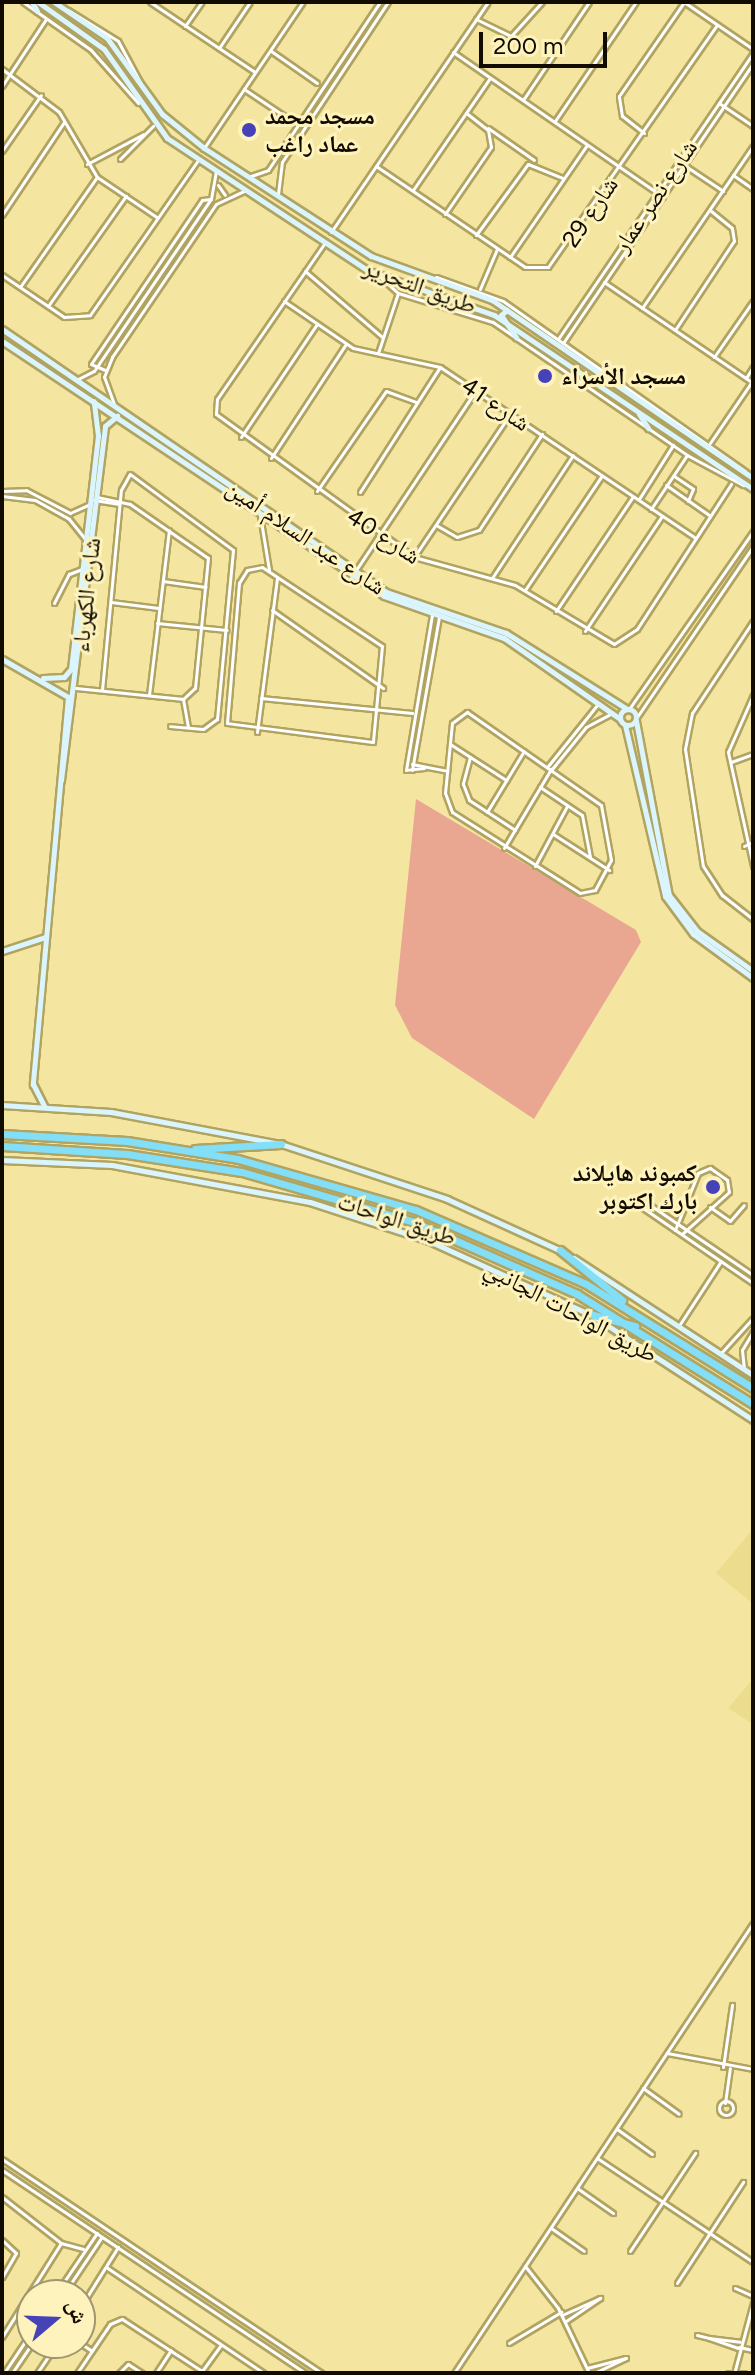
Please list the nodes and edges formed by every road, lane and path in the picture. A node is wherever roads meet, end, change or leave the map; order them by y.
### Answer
1 (23, 2) edge
2 (35, 2) edge
3 (54, 2) edge
4 (150, 2) edge
5 (168, 2) edge
6 (202, 2) edge
7 (250, 2) edge
8 (303, 2) edge
9 (380, 2) edge
10 (388, 2) edge
11 (488, 2) edge
12 (542, 2) edge
13 (589, 2) edge
14 (636, 2) edge
15 (684, 2) edge
16 (162, 10) junction
17 (37, 11) junction
18 (47, 18) junction
19 (476, 19) junction
20 (717, 25) junction
21 (185, 26) junction
22 (219, 48) junction
23 (270, 50) junction
24 (753, 51) edge
25 (453, 52) junction
26 (332, 61) dead end
27 (753, 63) edge
28 (337, 64) junction
29 (2, 69) edge
30 (255, 72) junction
31 (10, 74) junction
32 (490, 78) junction
33 (317, 83) dead end
34 (2, 86) edge
35 (244, 89) junction
36 (41, 95) junction
37 (148, 96) junction
38 (523, 100) junction
39 (138, 103) junction
40 (719, 103) junction
41 (724, 106) junction
42 (299, 110) dead end
43 (466, 113) junction
44 (305, 114) junction
45 (65, 120) junction
46 (292, 121) dead end
47 (554, 122) junction
48 (153, 126) junction
49 (485, 126) junction
50 (753, 126) edge
51 (176, 128) junction
52 (644, 133) junction
53 (144, 134) junction
54 (171, 141) junction
55 (587, 145) junction
56 (753, 146) edge
57 (204, 148) junction
58 (2, 151) edge
59 (200, 157) junction
60 (120, 159) dead end
61 (536, 162) junction
62 (87, 164) junction
63 (212, 165) junction
64 (684, 165) junction
65 (376, 166) junction
66 (620, 167) junction
67 (268, 170) junction
68 (245, 175) junction
69 (275, 175) junction
70 (733, 175) junction
71 (97, 177) junction
72 (563, 179) junction
73 (218, 185) junction
74 (753, 189) edge
75 (412, 191) junction
76 (723, 191) junction
77 (657, 193) junction
78 (259, 194) junction
79 (225, 195) junction
80 (126, 196) junction
81 (279, 197) junction
82 (663, 197) junction
83 (710, 210) junction
84 (445, 214) junction
85 (2, 215) edge
86 (159, 218) junction
87 (331, 232) junction
88 (476, 235) junction
89 (324, 244) junction
90 (497, 249) junction
91 (361, 251) junction
92 (510, 257) junction
93 (380, 261) junction
94 (352, 262) junction
95 (305, 271) junction
96 (2, 275) edge
97 (378, 275) junction
98 (599, 279) junction
99 (425, 280) junction
100 (604, 282) junction
101 (20, 287) junction
102 (480, 289) junction
103 (398, 293) junction
104 (456, 297) junction
105 (492, 300) junction
106 (284, 301) junction
107 (753, 301) edge
108 (444, 303) junction
109 (48, 306) junction
110 (642, 308) junction
111 (486, 310) junction
112 (508, 311) junction
113 (504, 321) junction
114 (317, 324) junction
115 (534, 326) junction
116 (2, 329) edge
117 (675, 330) junction
118 (382, 337) junction
119 (516, 337) junction
120 (2, 341) edge
121 (560, 341) junction
122 (346, 344) junction
123 (29, 347) junction
124 (378, 353) junction
125 (23, 356) junction
126 (583, 356) junction
127 (714, 357) junction
128 (588, 365) junction
129 (440, 367) junction
130 (753, 367) edge
131 (105, 370) junction
132 (94, 371) junction
133 (569, 372) junction
134 (581, 372) junction
135 (746, 378) junction
136 (76, 379) junction
137 (752, 382) edge
138 (476, 389) junction
139 (93, 400) junction
140 (417, 402) junction
141 (114, 404) junction
142 (636, 409) junction
143 (652, 409) junction
144 (662, 411) junction
145 (511, 413) junction
146 (117, 416) junction
147 (648, 428) junction
148 (153, 431) junction
149 (542, 434) junction
150 (101, 436) junction
151 (240, 437) junction
152 (149, 438) junction
153 (694, 438) junction
154 (673, 445) junction
155 (709, 445) junction
156 (692, 447) junction
157 (177, 448) junction
158 (173, 454) junction
159 (573, 455) junction
160 (687, 455) junction
161 (705, 456) junction
162 (271, 459) junction
163 (673, 475) junction
164 (602, 476) junction
165 (753, 478) edge
166 (731, 484) junction
167 (746, 484) junction
168 (666, 485) junction
169 (753, 489) edge
170 (317, 491) junction
171 (360, 492) dead end
172 (2, 494) edge
173 (633, 497) junction
174 (93, 499) junction
175 (639, 500) junction
176 (688, 501) junction
177 (120, 502) junction
178 (651, 509) junction
179 (259, 513) junction
180 (73, 514) junction
181 (662, 516) junction
182 (710, 516) junction
183 (69, 519) junction
184 (436, 525) junction
185 (169, 530) junction
186 (753, 531) edge
187 (296, 534) junction
188 (380, 534) junction
189 (695, 538) junction
190 (89, 542) junction
191 (313, 545) junction
192 (753, 546) edge
193 (414, 557) junction
194 (82, 569) junction
195 (269, 570) junction
196 (356, 570) junction
197 (277, 575) junction
198 (492, 578) junction
199 (162, 580) junction
200 (206, 587) junction
201 (525, 590) junction
202 (111, 602) junction
203 (54, 603) dead end
204 (159, 608) junction
205 (272, 610) junction
206 (556, 611) junction
207 (436, 616) junction
208 (753, 621) edge
209 (157, 623) junction
210 (202, 628) junction
211 (227, 630) junction
212 (585, 631) junction
213 (536, 655) junction
214 (3, 661) edge
215 (545, 662) junction
216 (42, 678) junction
217 (76, 688) junction
218 (383, 688) junction
219 (102, 690) junction
220 (149, 695) junction
221 (753, 695) edge
222 (261, 698) junction
223 (183, 699) junction
224 (598, 702) junction
225 (381, 709) junction
226 (628, 709) junction
227 (412, 713) junction
228 (614, 713) junction
229 (620, 719) junction
230 (636, 719) junction
231 (625, 725) junction
232 (170, 726) dead end
233 (188, 728) junction
234 (257, 732) junction
235 (579, 732) junction
236 (450, 744) junction
237 (524, 751) junction
238 (753, 754) edge
239 (470, 757) junction
240 (729, 762) junction
241 (407, 764) junction
242 (413, 764) junction
243 (424, 768) junction
244 (550, 768) junction
245 (412, 770) junction
246 (447, 771) junction
247 (61, 780) junction
248 (506, 780) junction
249 (540, 787) junction
250 (568, 805) junction
251 (646, 810) junction
252 (487, 812) junction
253 (515, 830) junction
254 (553, 834) junction
255 (753, 842) edge
256 (744, 846) junction
257 (504, 848) junction
258 (590, 857) junction
259 (535, 866) junction
260 (753, 866) edge
261 (609, 870) junction
262 (753, 919) edge
263 (45, 937) junction
264 (2, 951) edge
265 (753, 971) edge
266 (753, 978) edge
267 (2, 1105) edge
268 (44, 1106) junction
269 (2, 1134) edge
270 (281, 1144) junction
271 (2, 1146) edge
272 (186, 1150) junction
273 (2, 1160) edge
274 (647, 1203) dead end
275 (744, 1205) dead end
276 (710, 1207) junction
277 (643, 1208) dead end
278 (685, 1213) junction
279 (694, 1220) junction
280 (679, 1225) junction
281 (686, 1229) junction
282 (675, 1230) junction
283 (682, 1234) junction
284 (560, 1250) junction
285 (721, 1261) junction
286 (753, 1275) edge
287 (753, 1283) edge
288 (633, 1309) junction
289 (586, 1313) junction
290 (753, 1318) edge
291 (680, 1324) junction
292 (635, 1326) junction
293 (753, 1332) edge
294 (721, 1353) junction
295 (744, 1369) junction
296 (753, 1375) edge
297 (753, 1388) edge
298 (753, 1404) edge
299 (753, 1420) edge
300 (753, 1924) edge
301 (732, 2005) dead end
302 (667, 2053) junction
303 (723, 2067) junction
304 (730, 2068) junction
305 (753, 2069) edge
306 (643, 2088) junction
307 (725, 2103) dead end
308 (679, 2114) dead end
309 (617, 2129) junction
310 (695, 2153) dead end
311 (652, 2154) dead end
312 (597, 2158) junction
313 (2, 2159) edge
314 (2, 2170) edge
315 (26, 2175) junction
316 (743, 2182) dead end
317 (22, 2183) junction
318 (577, 2188) junction
319 (46, 2189) junction
320 (41, 2196) junction
321 (2, 2197) edge
322 (662, 2202) junction
323 (613, 2213) dead end
324 (551, 2228) junction
325 (97, 2233) junction
326 (709, 2233) junction
327 (102, 2237) junction
328 (2, 2240) edge
329 (61, 2243) junction
330 (118, 2247) junction
331 (85, 2250) junction
332 (584, 2251) dead end
333 (630, 2251) dead end
334 (753, 2262) edge
335 (525, 2266) junction
336 (106, 2267) junction
337 (2, 2277) edge
338 (66, 2279) edge
339 (74, 2279) edge
340 (96, 2283) edge
341 (188, 2283) junction
342 (677, 2283) dead end
343 (735, 2288) dead end
344 (184, 2291) junction
345 (201, 2291) junction
346 (753, 2296) edge
347 (196, 2299) junction
348 (753, 2303) edge
349 (562, 2314) junction
350 (566, 2321) junction
351 (697, 2335) dead end
352 (2, 2337) edge
353 (509, 2343) dead end
354 (221, 2344) junction
355 (739, 2346) junction
356 (96, 2347) edge
357 (171, 2350) junction
358 (753, 2350) edge
359 (16, 2355) edge
360 (735, 2370) junction
361 (590, 2371) edge
362 (204, 2372) edge
363 (319, 2372) edge
364 (4, 2373) edge
365 (119, 2373) edge
366 (142, 2373) edge
367 (156, 2373) edge
368 (264, 2373) edge
369 (305, 2373) edge
370 (454, 2373) edge
371 (728, 2373) edge
372 (744, 2373) edge

1 - 17 street
2 - 17 street
2 - 39 street, طريق التحرير
3 - 37 street, طريق التحرير
4 - 16 street
5 - 16 street
6 - 21 street
7 - 22 street
8 - 23 street
9 - 28 street
10 - 69 street
11 - 19 street
12 - 19 street
13 - 38 street
14 - 47 street
15 - 20 street
15 - 52 street
16 - 21 street
17 - 18 street
18 - 31 street
18 - 39 street
19 - 25 street
20 - 24 street
20 - 52 street, شارع 29
21 - 22 street
22 - 30 street
23 - 30 street
23 - 33 street
24 - 40 street, شارع نصر عمار
25 - 32 street
25 - 65 street
26 - 28 street
27 - 41 street, شارع نصر عمار
28 - 44 street
29 - 31 street
30 - 35 street
31 - 34 street
31 - 36 street
32 - 38 street
32 - 43 street
35 - 46 street
35 - 57 street
36 - 45 street
36 - 58 street
37 - 39 street
37 - 51 street, طريق التحرير
38 - 47 street
39 - 48 street, طريق التحرير
40 - 41 street
40 - 77 street, شارع نصر عمار
41 - 50 street
41 - 64 street, شارع نصر عمار
42 - 44 street
43 - 49 street
43 - 75 street
44 - 67 street
45 - 62 street
45 - 85 street
47 - 55 street
48 - 53 street
48 - 54 street, طريق التحرير
49 - 61 street
49 - 84 street
51 - 54 street
51 - 57 street, طريق التحرير
52 - 66 street, شارع 29
53 - 60 street
53 - 62 street
54 - 59 street, طريق التحرير
55 - 66 street
55 - 72 street
56 - 70 street
57 - 68 street, طريق التحرير
59 - 63 street, طريق التحرير
59 - 86 street
61 - 72 street
61 - 88 street
62 - 71 street
63 - 73 street
63 - 78 street, طريق التحرير
64 - 76 street
64 - 82 street, شارع نصر عمار
65 - 75 street, شارع 29
65 - 87 street
66 - 77 street
66 - 92 street, شارع 29
67 - 68 street
67 - 69 street
68 - 81 street, طريق التحرير
69 - 81 street
70 - 74 street
70 - 76 street
71 - 80 street
71 - 101 street
72 - 92 street
73 - 79 street
73 - 132 street
75 - 84 street, شارع 29
76 - 83 street
77 - 82 street
77 - 98 street, شارع نصر عمار
78 - 79 street
78 - 89 street, طريق التحرير
79 - 131 street
80 - 86 street
80 - 109 street
81 - 87 street, طريق التحرير
82 - 100 street, شارع نصر عمار
83 - 110 street
83 - 117 street
84 - 88 street, شارع 29
86 - 109 street
87 - 91 street, طريق التحرير
88 - 90 street, شارع 29
89 - 94 street, طريق التحرير
89 - 95 street, شارع 40
90 - 92 street, شارع 29
90 - 102 street
91 - 93 street, طريق التحرير
91 - 94 street
93 - 97 street
93 - 99 street, طريق التحرير
94 - 97 street, طريق التحرير
95 - 106 street, شارع 40
95 - 118 street
96 - 101 street
97 - 103 street
97 - 104 street, طريق التحرير
98 - 100 street
98 - 121 street, شارع نصر عمار
99 - 102 street
99 - 105 street, طريق التحرير
100 - 110 street
100 - 121 street, شارع نصر عمار
101 - 109 street
102 - 115 street
103 - 108 street
103 - 118 street
104 - 108 street
104 - 111 street, طريق التحرير
105 - 111 street
105 - 112 street, طريق التحرير
106 - 114 street, شارع 41
106 - 151 street, شارع 40
107 - 127 street
108 - 119 street
110 - 117 street
111 - 113 street, طريق التحرير
112 - 113 street
112 - 115 street, طريق التحرير
113 - 119 street
113 - 134 street, طريق التحرير
114 - 122 street, شارع 41
114 - 151 street
115 - 121 street
115 - 128 street, طريق التحرير
116 - 123 street, شارع عبد السلام أمين
117 - 127 street
118 - 124 street
119 - 133 street
120 - 125 street, شارع عبد السلام أمين
121 - 126 street
122 - 124 street, شارع 41
122 - 162 street
123 - 125 street
123 - 136 street, شارع عبد السلام أمين
124 - 129 street, شارع 41
125 - 139 street, شارع عبد السلام أمين
126 - 128 street
126 - 144 street
127 - 135 street
128 - 143 street, طريق التحرير
129 - 138 street, شارع 41
129 - 140 street
130 - 135 street
131 - 132 street
131 - 141 street
132 - 136 street
133 - 134 street
133 - 147 street
134 - 142 street, طريق التحرير
135 - 137 street
136 - 141 street, شارع عبد السلام أمين
137 - 155 street
138 - 145 street, شارع 41
138 - 188 street
139 - 146 street, شارع عبد السلام أمين
139 - 150 street, شارع الكهرباء
140 - 170 street
140 - 171 street
141 - 148 street, شارع عبد السلام أمين
142 - 147 street
142 - 156 street, طريق التحرير
143 - 144 street
143 - 153 street, طريق التحرير
144 - 155 street
145 - 149 street, شارع 41
145 - 184 street
146 - 150 street, شارع الكهرباء
146 - 152 street, شارع عبد السلام أمين
147 - 154 street
148 - 152 street
148 - 157 street, شارع عبد السلام أمين
149 - 159 street, شارع 41
149 - 184 street
150 - 174 street, شارع الكهرباء
151 - 162 street, شارع 40
152 - 158 street, شارع عبد السلام أمين
153 - 155 street, طريق التحرير
153 - 156 street
154 - 160 street
154 - 175 street
155 - 161 street
155 - 165 street, طريق التحرير
156 - 161 street, طريق التحرير
157 - 158 street
157 - 187 street, شارع عبد السلام أمين
158 - 179 street, شارع عبد السلام أمين
159 - 164 street, شارع 41
159 - 198 street
160 - 163 street
160 - 166 street
161 - 167 street, طريق التحرير
162 - 170 street, شارع 40
163 - 168 street
163 - 176 street
164 - 173 street, شارع 41
164 - 201 street
166 - 167 street
166 - 182 street, شارع 40
167 - 169 street, طريق التحرير
168 - 176 street
168 - 178 street
170 - 188 street, شارع 40
172 - 180 street
172 - 183 street
173 - 175 street, شارع 41
173 - 206 street
174 - 177 street
174 - 180 street
174 - 190 street, شارع الكهرباء
175 - 178 street, شارع 41
176 - 182 street
177 - 185 street
177 - 202 street
177 - 211 street
178 - 181 street, شارع 41
179 - 187 street, شارع عبد السلام أمين
179 - 195 street
180 - 183 street
181 - 189 street, شارع 41
181 - 212 street
182 - 189 street, شارع 40
183 - 190 street
184 - 193 street
185 - 199 street
185 - 200 street
186 - 226 street
187 - 191 street, شارع عبد السلام أمين
188 - 193 street, شارع 40
188 - 196 street
189 - 212 street, شارع 40
190 - 194 street, شارع الكهرباء
190 - 217 street, شارع الكهرباء
191 - 196 street, شارع عبد السلام أمين
191 - 207 street, شارع عبد السلام أمين
192 - 230 street
193 - 198 street, شارع 40
194 - 203 street
194 - 216 street, شارع الكهرباء
195 - 197 street
195 - 234 street
196 - 213 street, شارع عبد السلام أمين
197 - 205 street
197 - 218 street
198 - 201 street, شارع 40
199 - 200 street
199 - 204 street
200 - 210 street
201 - 206 street, شارع 40
202 - 204 street
202 - 219 street
204 - 209 street
205 - 218 street
205 - 222 street
206 - 212 street, شارع 40
207 - 213 street, شارع عبد السلام أمين
207 - 227 street
207 - 242 street
208 - 262 street
209 - 210 street
209 - 220 street
210 - 211 street
210 - 223 street
211 - 233 street
213 - 215 street, شارع عبد السلام أمين
214 - 216 street
215 - 224 street, شارع عبد السلام أمين
215 - 226 street, شارع عبد السلام أمين
216 - 247 street, شارع الكهرباء
217 - 219 street
217 - 247 street, شارع الكهرباء
218 - 225 street
219 - 220 street
220 - 223 street
221 - 240 street
222 - 225 street
222 - 234 street
223 - 233 street
224 - 228 street, شارع عبد السلام أمين
224 - 235 street
225 - 227 street
225 - 234 street
226 - 229 street
226 - 230 street, شارع عبد السلام أمين
227 - 241 street
228 - 229 street, شارع عبد السلام أمين
228 - 235 street
229 - 231 street, شارع عبد السلام أمين
230 - 231 street
230 - 251 street
231 - 251 street
232 - 233 street
235 - 244 street
236 - 237 street
236 - 239 street
236 - 246 street
237 - 244 street
237 - 248 street
238 - 240 street
239 - 248 street
239 - 252 street
240 - 256 street
241 - 242 street
241 - 245 street
242 - 243 street
242 - 245 street
243 - 245 street
243 - 246 street
244 - 249 street
244 - 261 street
246 - 257 street
247 - 263 street, شارع الكهرباء
248 - 252 street
249 - 250 street
249 - 253 street
250 - 254 street
250 - 258 street
251 - 265 street
251 - 266 street
252 - 253 street
253 - 257 street
254 - 258 street
254 - 259 street
255 - 256 street
256 - 260 street
257 - 259 street
258 - 261 street
259 - 261 street
263 - 264 street
263 - 268 street, شارع الكهرباء
267 - 268 street
268 - 270 street
269 - 272 highway, طريق الواحات
270 - 272 highway
270 - 284 street
271 - 292 highway, طريق الواحات
272 - 288 highway, طريق الواحات
273 - 289 street, طريق الواحات الجانبي
274 - 280 street
275 - 276 street
276 - 278 street
276 - 279 street
277 - 282 street
278 - 279 street
278 - 280 street
279 - 281 street
280 - 281 street
280 - 282 street
281 - 283 street
281 - 286 street
282 - 283 street
283 - 285 street
284 - 288 highway
284 - 291 street
285 - 287 street
285 - 291 street
288 - 297 highway, طريق الواحات
289 - 292 highway
289 - 299 street, طريق الواحات الجانبي
290 - 294 street
291 - 294 street
292 - 298 highway, طريق الواحات
293 - 295 street
294 - 295 street
295 - 296 street
300 - 302 street
301 - 303 street
302 - 303 street
302 - 306 street
303 - 304 street
304 - 305 street
304 - 307 street
306 - 308 street
306 - 309 street
309 - 311 street
309 - 312 street
310 - 322 street
312 - 318 street
312 - 322 street
313 - 315 street
314 - 317 street
315 - 317 street
315 - 319 street
316 - 326 street
317 - 320 street
318 - 323 street
318 - 324 street
319 - 320 street
319 - 341 street
320 - 325 street
321 - 329 street
322 - 326 street
322 - 333 street
324 - 332 street
324 - 335 street
325 - 327 street
325 - 331 street
326 - 334 street
326 - 342 street
327 - 330 street
327 - 339 street
328 - 337 street
329 - 331 street
329 - 352 street
330 - 336 street
330 - 344 street
331 - 338 street
335 - 349 street
335 - 370 street
336 - 340 street
336 - 354 street
341 - 344 street
341 - 345 street
343 - 346 street
344 - 347 street
345 - 347 street
345 - 363 street
347 - 369 street
348 - 355 street
349 - 350 street
349 - 350 street
349 - 353 street
350 - 361 street
351 - 355 street
354 - 362 street
354 - 368 street
355 - 358 street
355 - 360 street
356 - 357 street
357 - 362 street
357 - 367 street
359 - 364 street
360 - 371 street
360 - 372 street
361 - 361 street
365 - 366 street

